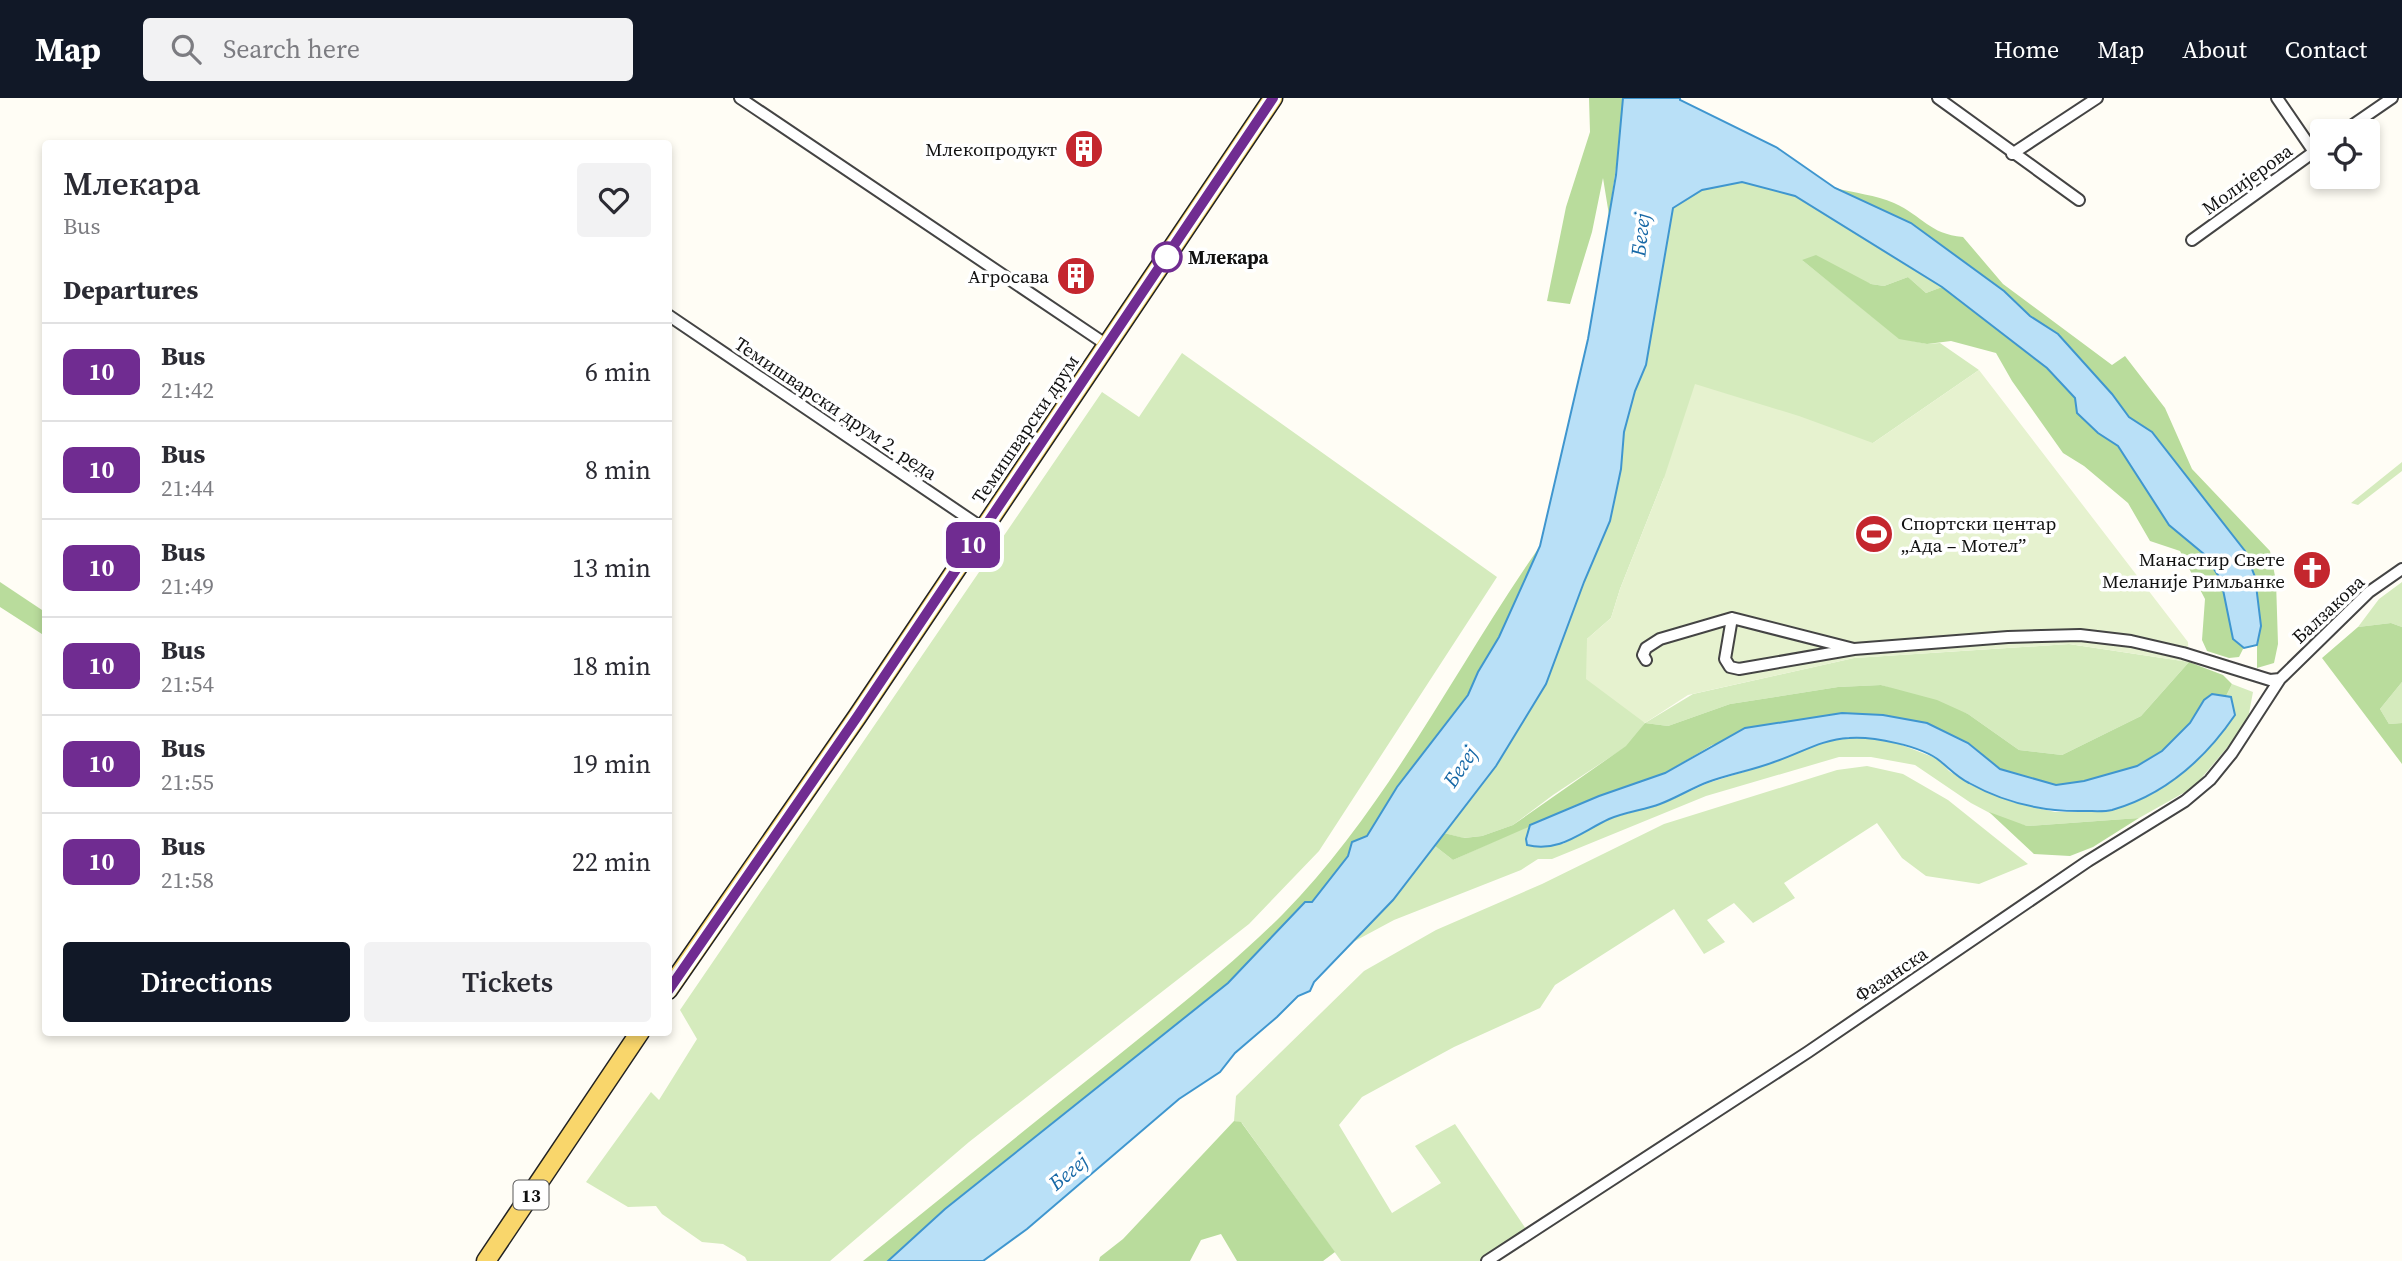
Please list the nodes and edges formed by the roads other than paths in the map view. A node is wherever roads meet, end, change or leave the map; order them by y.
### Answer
1 (740, 98) edge
2 (1273, 98) edge
3 (1938, 98) edge
4 (2097, 98) edge
5 (2277, 98) edge
6 (2392, 98) edge
7 (2361, 119) edge
8 (2310, 139) edge
9 (2012, 154) junction
10 (2310, 155) edge
11 (2079, 200) dead end
12 (2192, 240) dead end
13 (672, 318) edge
14 (1107, 345) junction
15 (984, 529) junction
16 (2402, 569) edge
17 (1732, 618) junction
18 (1854, 649) junction
19 (1646, 660) dead end
20 (2280, 679) junction
21 (672, 984) edge
22 (637, 1036) edge
23 (486, 1261) edge
24 (1487, 1261) edge

1 - 14 street
2 - 14 main road, Темишварски друм
3 - 9 street
4 - 9 street
5 - 8 street
6 - 7 street
9 - 11 street
10 - 12 street, Молијерова
13 - 15 street, Темишварски друм 2. реда
14 - 15 main road, Темишварски друм
15 - 21 main road, Темишварски друм
16 - 20 street, Балзакова
17 - 18 street
17 - 18 street
17 - 19 street
18 - 20 street
20 - 24 street, Фазанска
22 - 23 main road, 13

